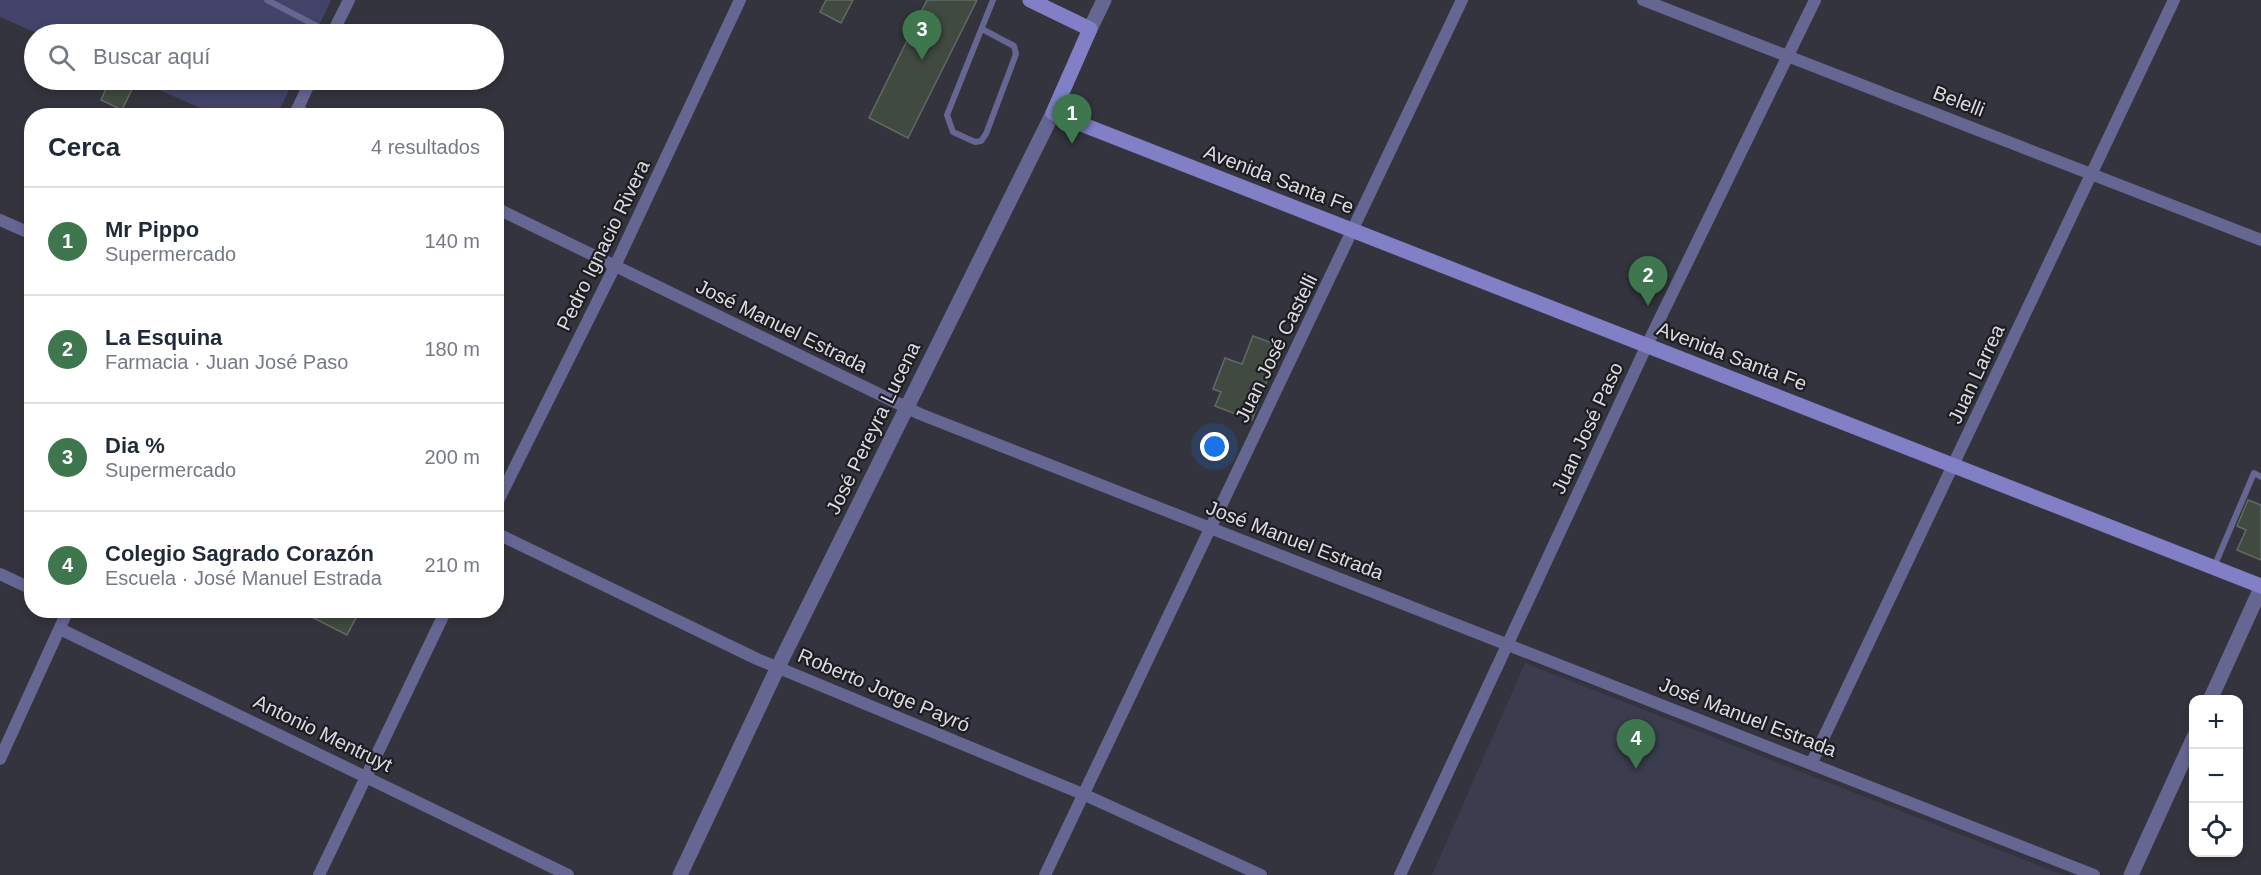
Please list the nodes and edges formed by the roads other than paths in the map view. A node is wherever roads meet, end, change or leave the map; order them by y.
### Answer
1 (267, 0) edge
2 (349, 0) edge
3 (740, 0) edge
4 (993, 0) edge
5 (1030, 0) edge
6 (1104, 0) edge
7 (1462, 0) edge
8 (1643, 0) edge
9 (1815, 0) edge
10 (2174, 0) edge
11 (313, 24) edge
12 (337, 24) edge
13 (982, 29) junction
14 (1090, 29) junction
15 (1787, 55) junction
16 (306, 90) edge
17 (298, 108) edge
18 (1053, 113) junction
19 (2092, 174) junction
20 (504, 212) edge
21 (0, 220) edge
22 (24, 230) edge
23 (1354, 231) junction
24 (2261, 240) edge
25 (615, 266) junction
26 (1647, 345) junction
27 (907, 408) junction
28 (1955, 466) junction
29 (2261, 477) edge
30 (504, 489) edge
31 (1211, 528) junction
32 (504, 537) edge
33 (2214, 567) junction
34 (0, 574) edge
35 (24, 585) edge
36 (2261, 587) edge
37 (65, 618) edge
38 (442, 618) edge
39 (60, 629) junction
40 (1508, 644) junction
41 (778, 667) junction
42 (2212, 695) edge
43 (2189, 746) edge
44 (0, 759) edge
45 (1812, 762) junction
46 (367, 775) junction
47 (1085, 795) junction
48 (319, 875) edge
49 (568, 875) edge
50 (680, 875) edge
51 (1045, 875) edge
52 (1261, 875) edge
53 (1400, 875) edge
54 (2094, 875) edge
55 (2131, 875) edge

1 - 11 lane
2 - 12 street
3 - 25 street, Pedro Ignacio Rivera
4 - 13 lane
5 - 14 main road
6 - 14 street, José Pereyra Lucena
7 - 23 street, Juan José Castelli
8 - 15 street, Belelli
9 - 15 street, Juan José Paso
10 - 19 street, Juan Larrea
13 - 13 lane
14 - 18 main road, José Pereyra Lucena
15 - 19 street, Belelli
15 - 26 street, Juan José Paso
16 - 17 street
18 - 23 main road, Avenida Santa Fe
18 - 27 street, José Pereyra Lucena
19 - 24 street, Belelli
19 - 28 street, Juan Larrea
20 - 25 street, José Manuel Estrada
21 - 22 street
23 - 26 main road, Avenida Santa Fe
23 - 31 street, Juan José Castelli
25 - 27 street, José Manuel Estrada
25 - 30 street, Pedro Ignacio Rivera
26 - 28 main road, Avenida Santa Fe
26 - 40 street, Juan José Paso
27 - 31 street, José Manuel Estrada
27 - 41 street, José Pereyra Lucena
28 - 33 main road, Avenida Santa Fe
28 - 45 street, Juan Larrea
29 - 33 lane
31 - 40 street, José Manuel Estrada
31 - 47 street, Juan José Castelli
32 - 41 street, Roberto Jorge Payró
33 - 36 main road, Avenida Santa Fe
34 - 35 street
36 - 42 street
37 - 39 street
38 - 46 street
39 - 44 street
39 - 46 street, Antonio Mentruyt
40 - 45 street, José Manuel Estrada
40 - 53 street, Juan José Paso
41 - 47 street, Roberto Jorge Payró
41 - 50 street, José Pereyra Lucena
43 - 55 street
45 - 54 street, José Manuel Estrada
46 - 48 street
46 - 49 street, Antonio Mentruyt
47 - 51 street, Juan José Castelli
47 - 52 street, Roberto Jorge Payró

